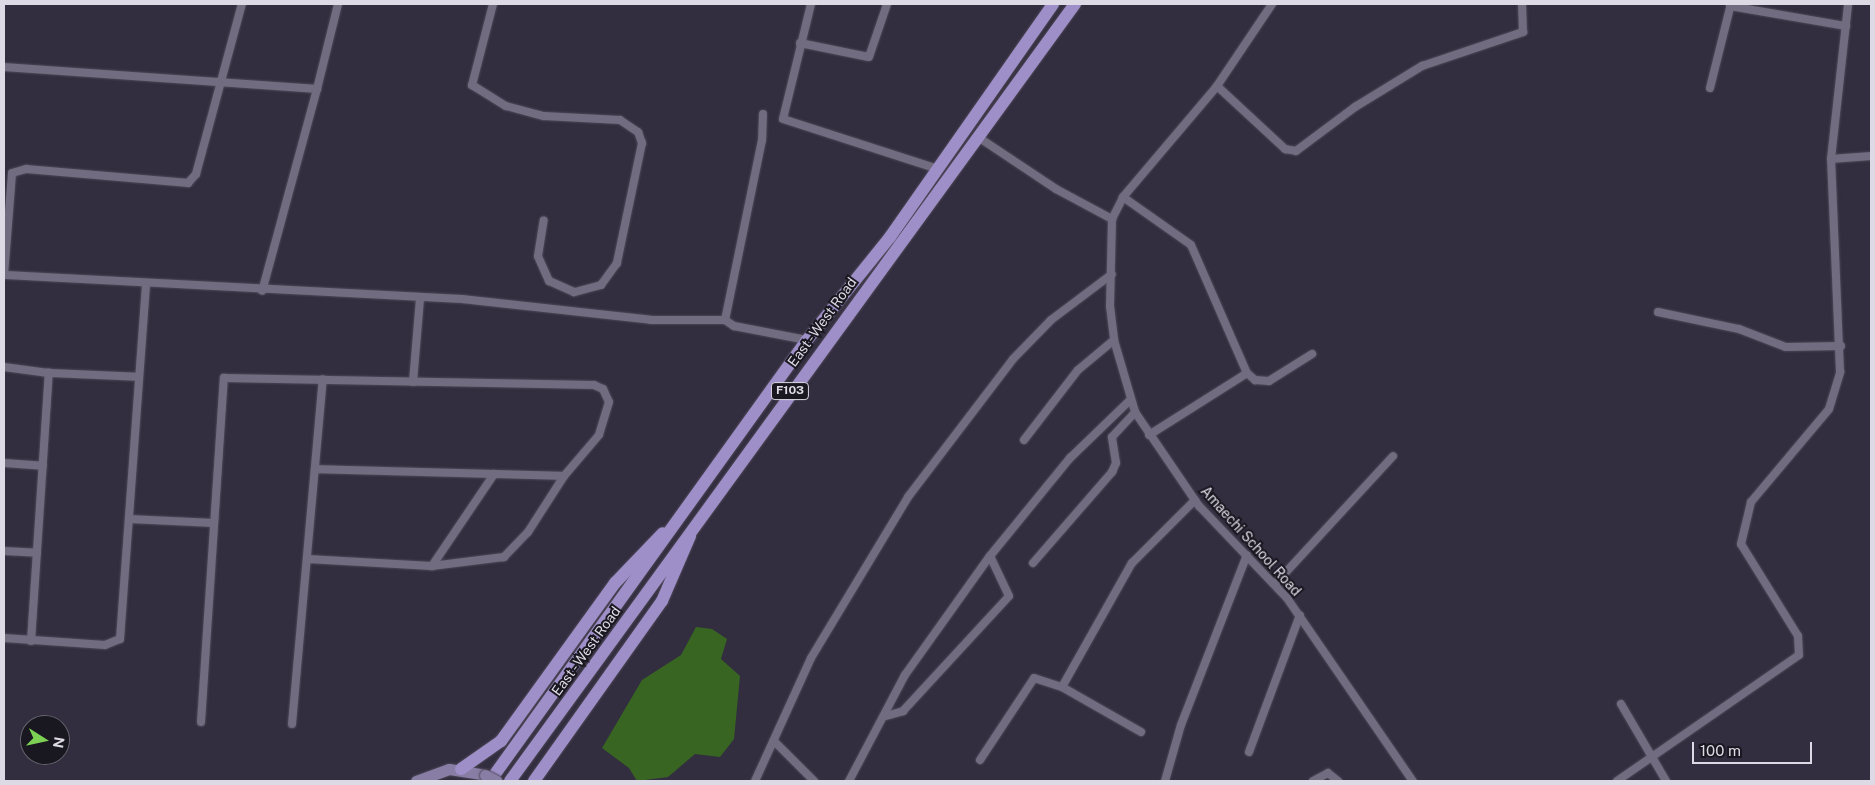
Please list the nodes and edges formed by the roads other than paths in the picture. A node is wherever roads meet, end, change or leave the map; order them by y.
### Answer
1 (242, 4) edge
2 (338, 4) edge
3 (493, 4) edge
4 (811, 4) edge
5 (887, 4) edge
6 (1053, 4) edge
7 (1075, 4) edge
8 (1272, 4) edge
9 (1522, 4) edge
10 (1848, 4) edge
11 (1730, 5) edge
12 (1846, 26) junction
13 (800, 43) junction
14 (4, 67) edge
15 (221, 82) junction
16 (1217, 86) junction
17 (1710, 88) dead end
18 (317, 90) junction
19 (763, 114) dead end
20 (978, 137) junction
21 (1871, 156) edge
22 (1831, 159) junction
23 (935, 168) junction
24 (1123, 198) junction
25 (1112, 219) junction
26 (544, 220) dead end
27 (1112, 274) junction
28 (5, 275) edge
29 (146, 284) junction
30 (262, 291) junction
31 (420, 298) junction
32 (1658, 312) dead end
33 (725, 320) junction
34 (807, 340) junction
35 (1114, 340) junction
36 (1841, 346) junction
37 (1312, 354) dead end
38 (4, 367) edge
39 (49, 372) junction
40 (1247, 373) junction
41 (139, 377) junction
42 (323, 379) junction
43 (413, 382) junction
44 (1129, 401) junction
45 (1135, 412) junction
46 (1149, 436) junction
47 (1024, 440) dead end
48 (1393, 456) dead end
49 (4, 463) edge
50 (43, 466) junction
51 (315, 469) junction
52 (494, 474) junction
53 (564, 476) junction
54 (1195, 500) junction
55 (679, 517) junction
56 (129, 519) junction
57 (696, 520) junction
58 (214, 523) junction
59 (4, 551) edge
60 (37, 553) junction
61 (1247, 555) junction
62 (990, 556) junction
63 (307, 559) junction
64 (1033, 563) dead end
65 (432, 566) junction
66 (1276, 584) junction
67 (1300, 616) junction
68 (4, 638) edge
69 (31, 641) junction
70 (1062, 687) junction
71 (1621, 704) dead end
72 (886, 716) junction
73 (201, 722) dead end
74 (292, 724) dead end
75 (1141, 732) dead end
76 (776, 743) junction
77 (1249, 752) dead end
78 (1650, 756) junction
79 (980, 760) dead end
80 (461, 769) junction
81 (487, 778) edge
82 (416, 781) edge
83 (497, 781) edge
84 (510, 781) edge
85 (534, 781) edge
86 (755, 781) edge
87 (814, 781) edge
88 (849, 781) edge
89 (1165, 781) edge
90 (1313, 781) edge
91 (1338, 781) edge
92 (1413, 781) edge
93 (1617, 781) edge
94 (1666, 781) edge

1 - 15 street
2 - 18 street
3 - 26 street
4 - 13 street
5 - 13 street
6 - 23 main road, East - West Road / F103
7 - 20 main road, East - West Road / F103
8 - 16 street
9 - 16 street
10 - 12 street
11 - 12 street
11 - 17 street
12 - 22 street
13 - 23 street
14 - 15 street
15 - 18 street
15 - 28 street
16 - 24 street
18 - 30 street
19 - 33 street
20 - 25 street
20 - 57 main road, East - West Road / F103
21 - 22 street
22 - 36 street
23 - 34 main road, East - West Road / F103
24 - 25 street
24 - 40 street
25 - 27 street, Amaechi School Road
27 - 35 street, Amaechi School Road
27 - 76 street
28 - 29 street
29 - 30 street
29 - 41 street
30 - 31 street
31 - 33 street
31 - 43 street
32 - 36 street
33 - 34 street
34 - 55 main road, East - West Road / F103
35 - 44 street, Amaechi School Road
35 - 47 street
36 - 78 street
37 - 40 street
38 - 39 street
39 - 41 street
39 - 50 street
40 - 46 street
41 - 56 street
42 - 43 street
42 - 51 street
42 - 58 street
43 - 53 street
44 - 45 street, Amaechi School Road
44 - 62 street
45 - 46 street, Amaechi School Road
45 - 64 street
46 - 54 street, Amaechi School Road
48 - 66 street
49 - 50 street
50 - 60 street
51 - 52 street
51 - 63 street
52 - 53 street
52 - 65 street
53 - 65 street
54 - 61 street, Amaechi School Road
54 - 70 street
55 - 80 main road
55 - 81 main road, East - West Road / F103
56 - 58 street
56 - 69 street
57 - 84 main road, East - West Road / F103
57 - 85 main road
58 - 73 street
59 - 60 street
60 - 69 street
61 - 66 street, Amaechi School Road
61 - 89 street
62 - 72 street
62 - 72 street
63 - 65 street
63 - 74 street
66 - 67 street, Amaechi School Road
67 - 77 street
67 - 92 street, Amaechi School Road
68 - 69 street
70 - 75 street
70 - 79 street
71 - 78 street
72 - 88 street
76 - 86 street
76 - 87 street
78 - 93 street
78 - 94 street
80 - 81 main road
80 - 82 main road
81 - 83 main road, bridge
90 - 91 street

